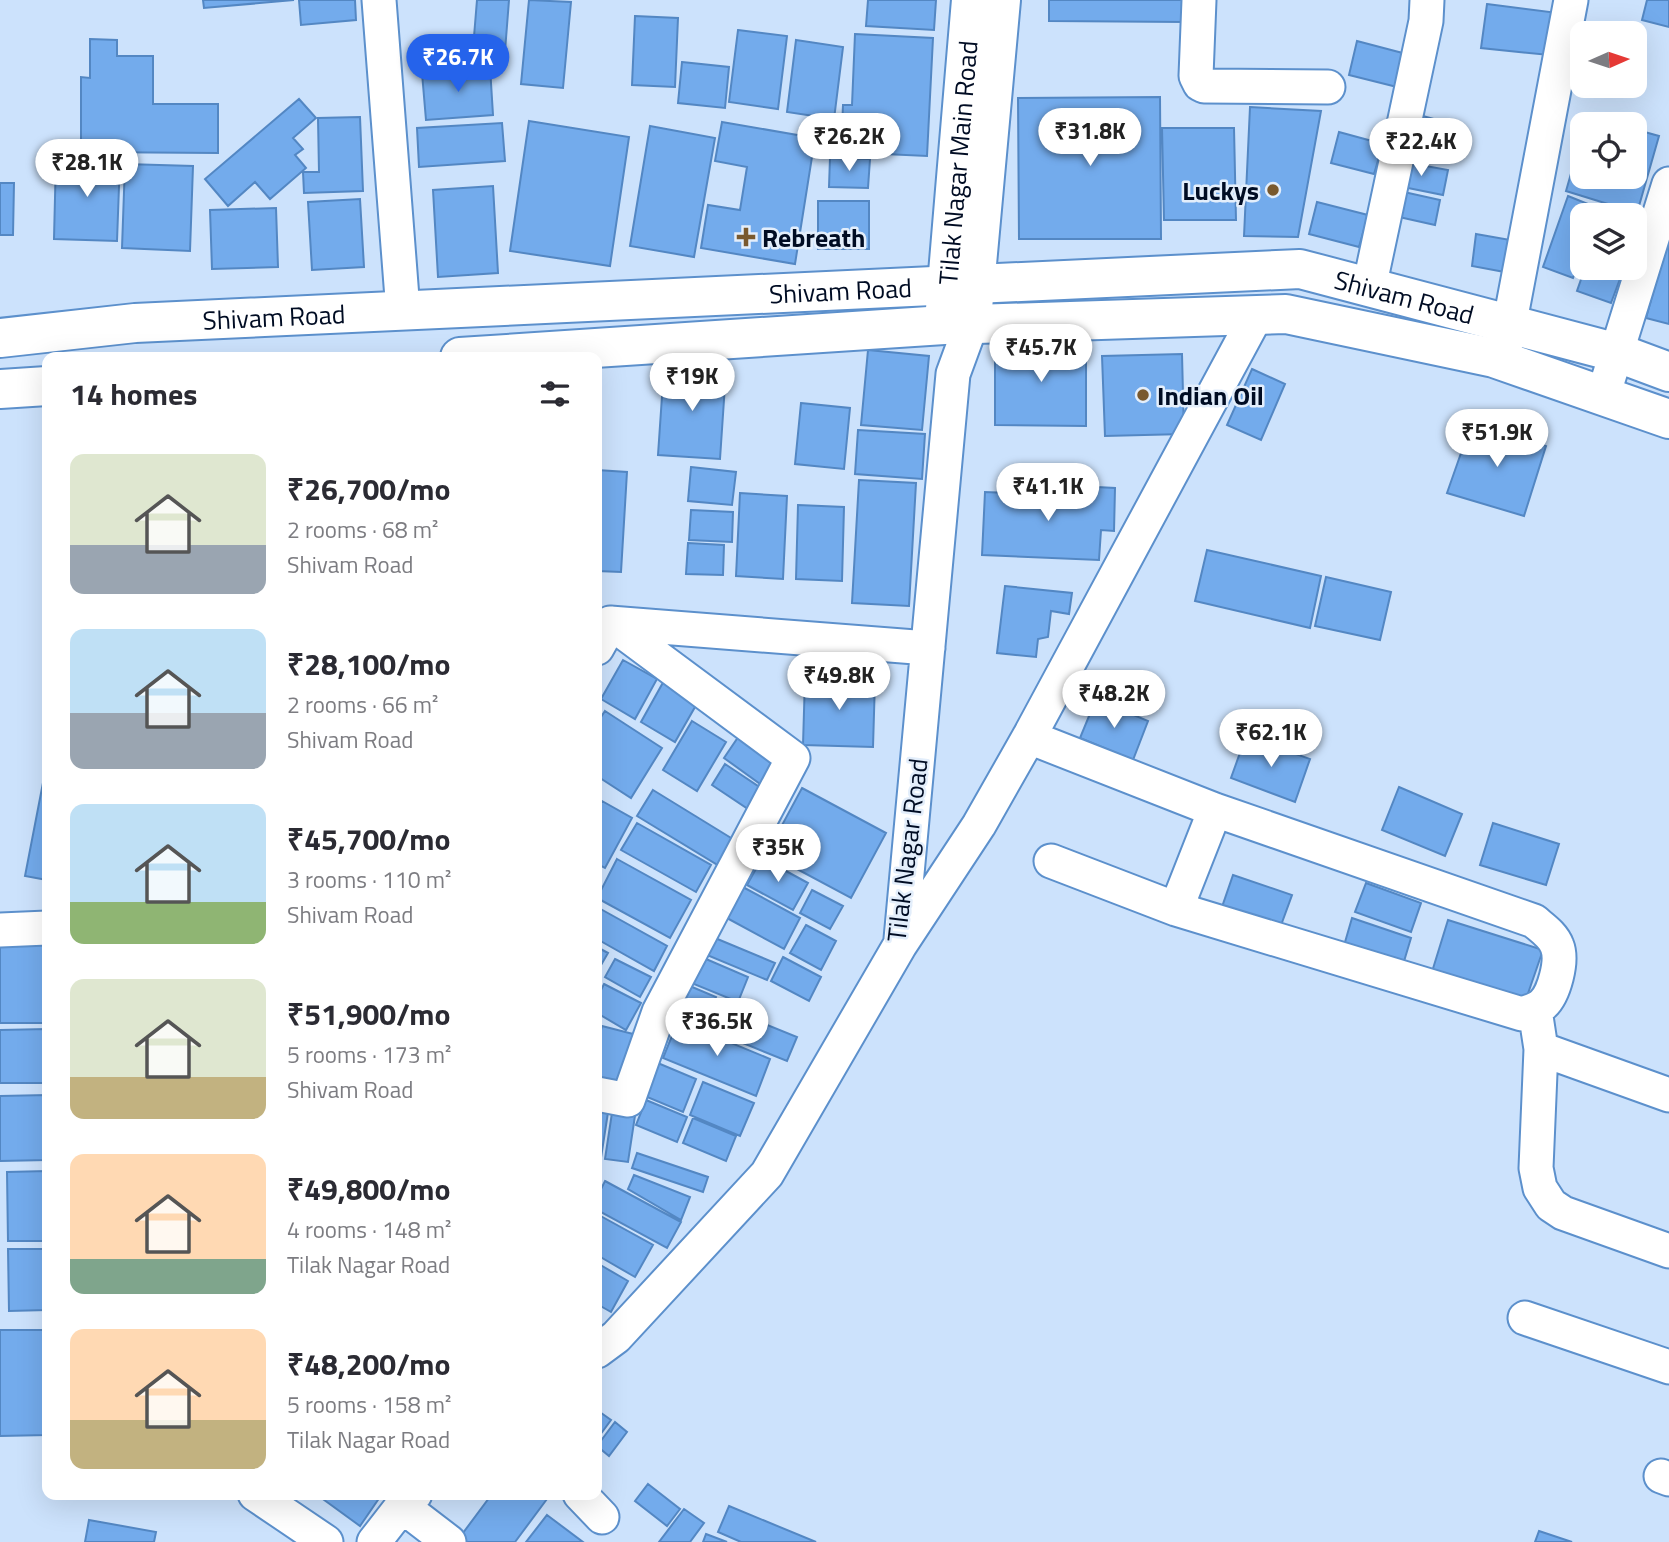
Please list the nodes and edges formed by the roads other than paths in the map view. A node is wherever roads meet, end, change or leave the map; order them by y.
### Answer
1 (379, 0) edge
2 (971, 0) edge
3 (1001, 0) edge
4 (1199, 0) edge
5 (1427, 0) edge
6 (1571, 0) edge
7 (1328, 87) dead end
8 (1669, 184) edge
9 (961, 284) junction
10 (1369, 288) junction
11 (403, 311) junction
12 (1256, 316) junction
13 (958, 325) junction
14 (0, 338) edge
15 (1506, 343) junction
16 (594, 352) edge
17 (1618, 353) junction
18 (1669, 372) edge
19 (42, 386) edge
20 (0, 389) edge
21 (1603, 396) junction
22 (1669, 419) edge
23 (602, 631) edge
24 (928, 648) junction
25 (1030, 737) junction
26 (1215, 810) junction
27 (1051, 861) dead end
28 (1176, 909) junction
29 (42, 928) edge
30 (0, 930) edge
31 (900, 945) junction
32 (1535, 1010) junction
33 (1541, 1049) junction
34 (602, 1095) edge
35 (1669, 1095) edge
36 (1669, 1251) edge
37 (1525, 1318) dead end
38 (603, 1340) edge
39 (1669, 1367) edge
40 (264, 1500) edge
41 (409, 1500) edge
42 (326, 1542) edge
43 (374, 1542) edge
44 (449, 1542) edge

1 - 11 street
2 - 9 main road, Tilak Nagar Main Road
3 - 9 main road, Tilak Nagar Main Road
4 - 7 street
5 - 10 street
6 - 15 street
8 - 17 street
9 - 10 main road, Shivam Road
9 - 11 main road, Shivam Road
9 - 13 main road, Tilak Nagar Main Road
10 - 15 main road, Shivam Road
11 - 14 main road, Shivam Road
12 - 13 main road, Shivam Road
12 - 15 main road, Shivam Road
12 - 25 street
13 - 16 main road, Shivam Road
13 - 24 street, Tilak Nagar Road
15 - 17 main road, Shivam Road
15 - 21 main road, Shivam Road
17 - 18 main road, Shivam Road
17 - 21 street
19 - 20 main road
21 - 22 main road, Shivam Road
23 - 24 street
23 - 34 street
24 - 31 street, Tilak Nagar Road
25 - 26 street
25 - 31 street
26 - 28 street
26 - 32 street
27 - 28 street
28 - 32 street
29 - 30 street
31 - 38 street, Tilak Nagar Road
32 - 33 street
33 - 35 street
33 - 36 street
37 - 39 street
40 - 42 street
41 - 43 street
41 - 44 street

